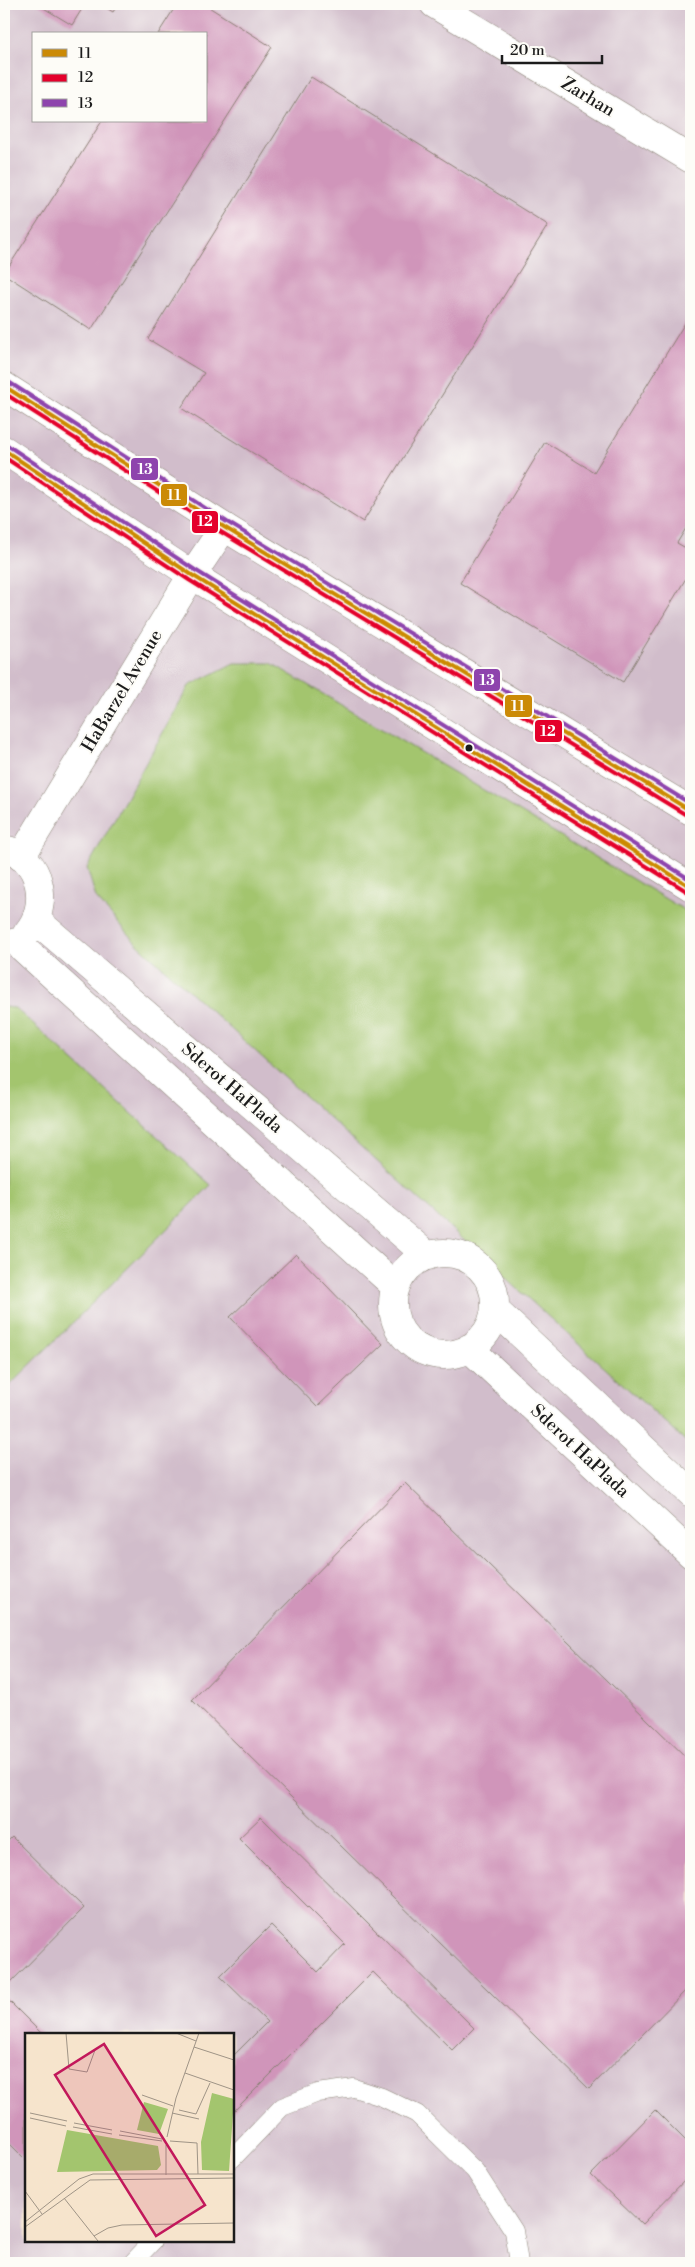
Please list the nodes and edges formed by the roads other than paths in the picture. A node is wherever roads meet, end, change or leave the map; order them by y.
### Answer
1 (434, 4) edge
2 (691, 159) edge
3 (4, 386) edge
4 (4, 450) edge
5 (224, 527) junction
6 (192, 575) junction
7 (691, 810) edge
8 (13, 853) edge
9 (691, 887) edge
10 (36, 920) junction
11 (10, 944) edge
12 (428, 1256) junction
13 (396, 1287) junction
14 (495, 1310) junction
15 (469, 1348) junction
16 (691, 1493) edge
17 (691, 1554) edge
18 (234, 2157) edge
19 (152, 2242) edge
20 (132, 2262) edge
21 (519, 2263) edge

1 - 2 street, Zarhan
3 - 5 street
4 - 6 street
5 - 6 street, HaBarzel Avenue
5 - 7 street
6 - 8 street, HaBarzel Avenue
6 - 9 street
8 - 10 street
10 - 11 street
10 - 12 street, Sderot HaPlada
11 - 13 street, Sderot HaPlada
12 - 13 street
12 - 14 street
13 - 15 street
14 - 15 street
14 - 16 street
15 - 17 street, Sderot HaPlada
18 - 21 lane
19 - 20 lane

